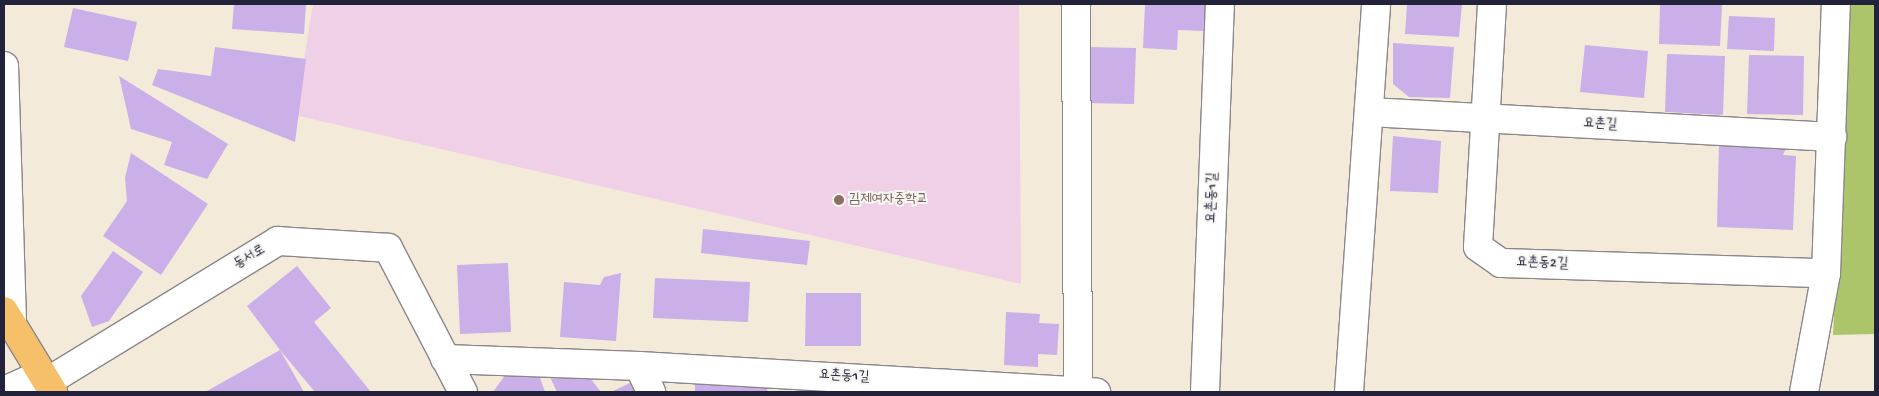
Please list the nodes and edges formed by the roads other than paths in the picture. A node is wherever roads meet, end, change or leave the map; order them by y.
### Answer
1 (1076, 4) edge
2 (1220, 4) edge
3 (1376, 4) edge
4 (1492, 4) edge
5 (1836, 4) edge
6 (4, 66) edge
7 (1369, 112) junction
8 (1484, 118) junction
9 (1832, 137) junction
10 (1826, 273) junction
11 (7, 319) edge
12 (445, 359) junction
13 (640, 366) junction
14 (47, 383) edge
15 (4, 390) edge
16 (1087, 391) edge
17 (463, 392) edge
18 (651, 392) edge
19 (1205, 392) edge
20 (1349, 392) edge
21 (1804, 392) edge

1 - 16 street, 요촌동1길
2 - 19 street, 요촌동1길
3 - 7 street
4 - 8 street, 요촌동2길
5 - 9 street
6 - 11 street
7 - 8 street, 요촌길
7 - 20 street
8 - 9 street, 요촌길
8 - 10 street, 요촌동2길
9 - 10 street
10 - 21 street
11 - 14 main road
12 - 13 street, 요촌동1길
12 - 14 street, 동서로
12 - 17 street
13 - 16 street, 요촌동1길
13 - 18 street
14 - 15 street

